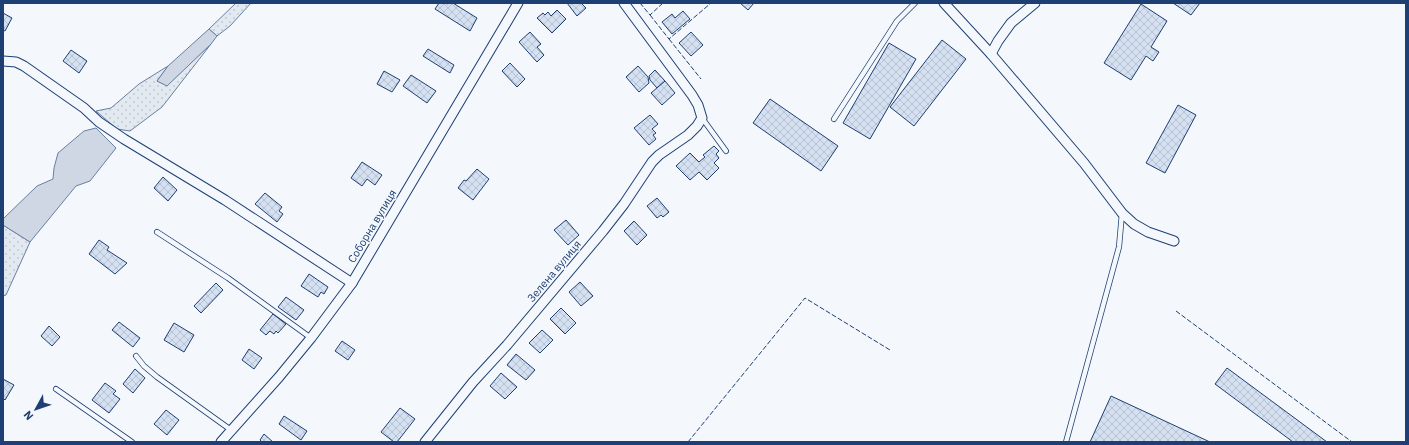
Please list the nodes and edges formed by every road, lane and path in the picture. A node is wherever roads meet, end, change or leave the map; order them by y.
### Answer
1 (518, 3) edge
2 (624, 3) edge
3 (915, 3) edge
4 (944, 3) edge
5 (1035, 3) edge
6 (991, 54) junction
7 (3, 61) edge
8 (702, 118) junction
9 (834, 119) dead end
10 (726, 150) dead end
11 (1122, 213) junction
12 (157, 232) dead end
13 (1174, 241) dead end
14 (352, 284) junction
15 (311, 338) junction
16 (136, 356) dead end
17 (56, 389) dead end
18 (231, 430) junction
19 (132, 442) edge
20 (221, 442) edge
21 (425, 442) edge
22 (1066, 442) edge

1 - 14 street, Соборна вулиця
2 - 8 street
3 - 9 lane
4 - 6 street
5 - 6 street
6 - 11 street
7 - 14 street
8 - 10 lane
8 - 21 street, Зелена вулиця
11 - 13 street
11 - 22 lane
12 - 15 lane
14 - 15 street, Соборна вулиця
15 - 18 street, Соборна вулиця
16 - 18 lane
17 - 19 lane
18 - 20 street, Соборна вулиця

